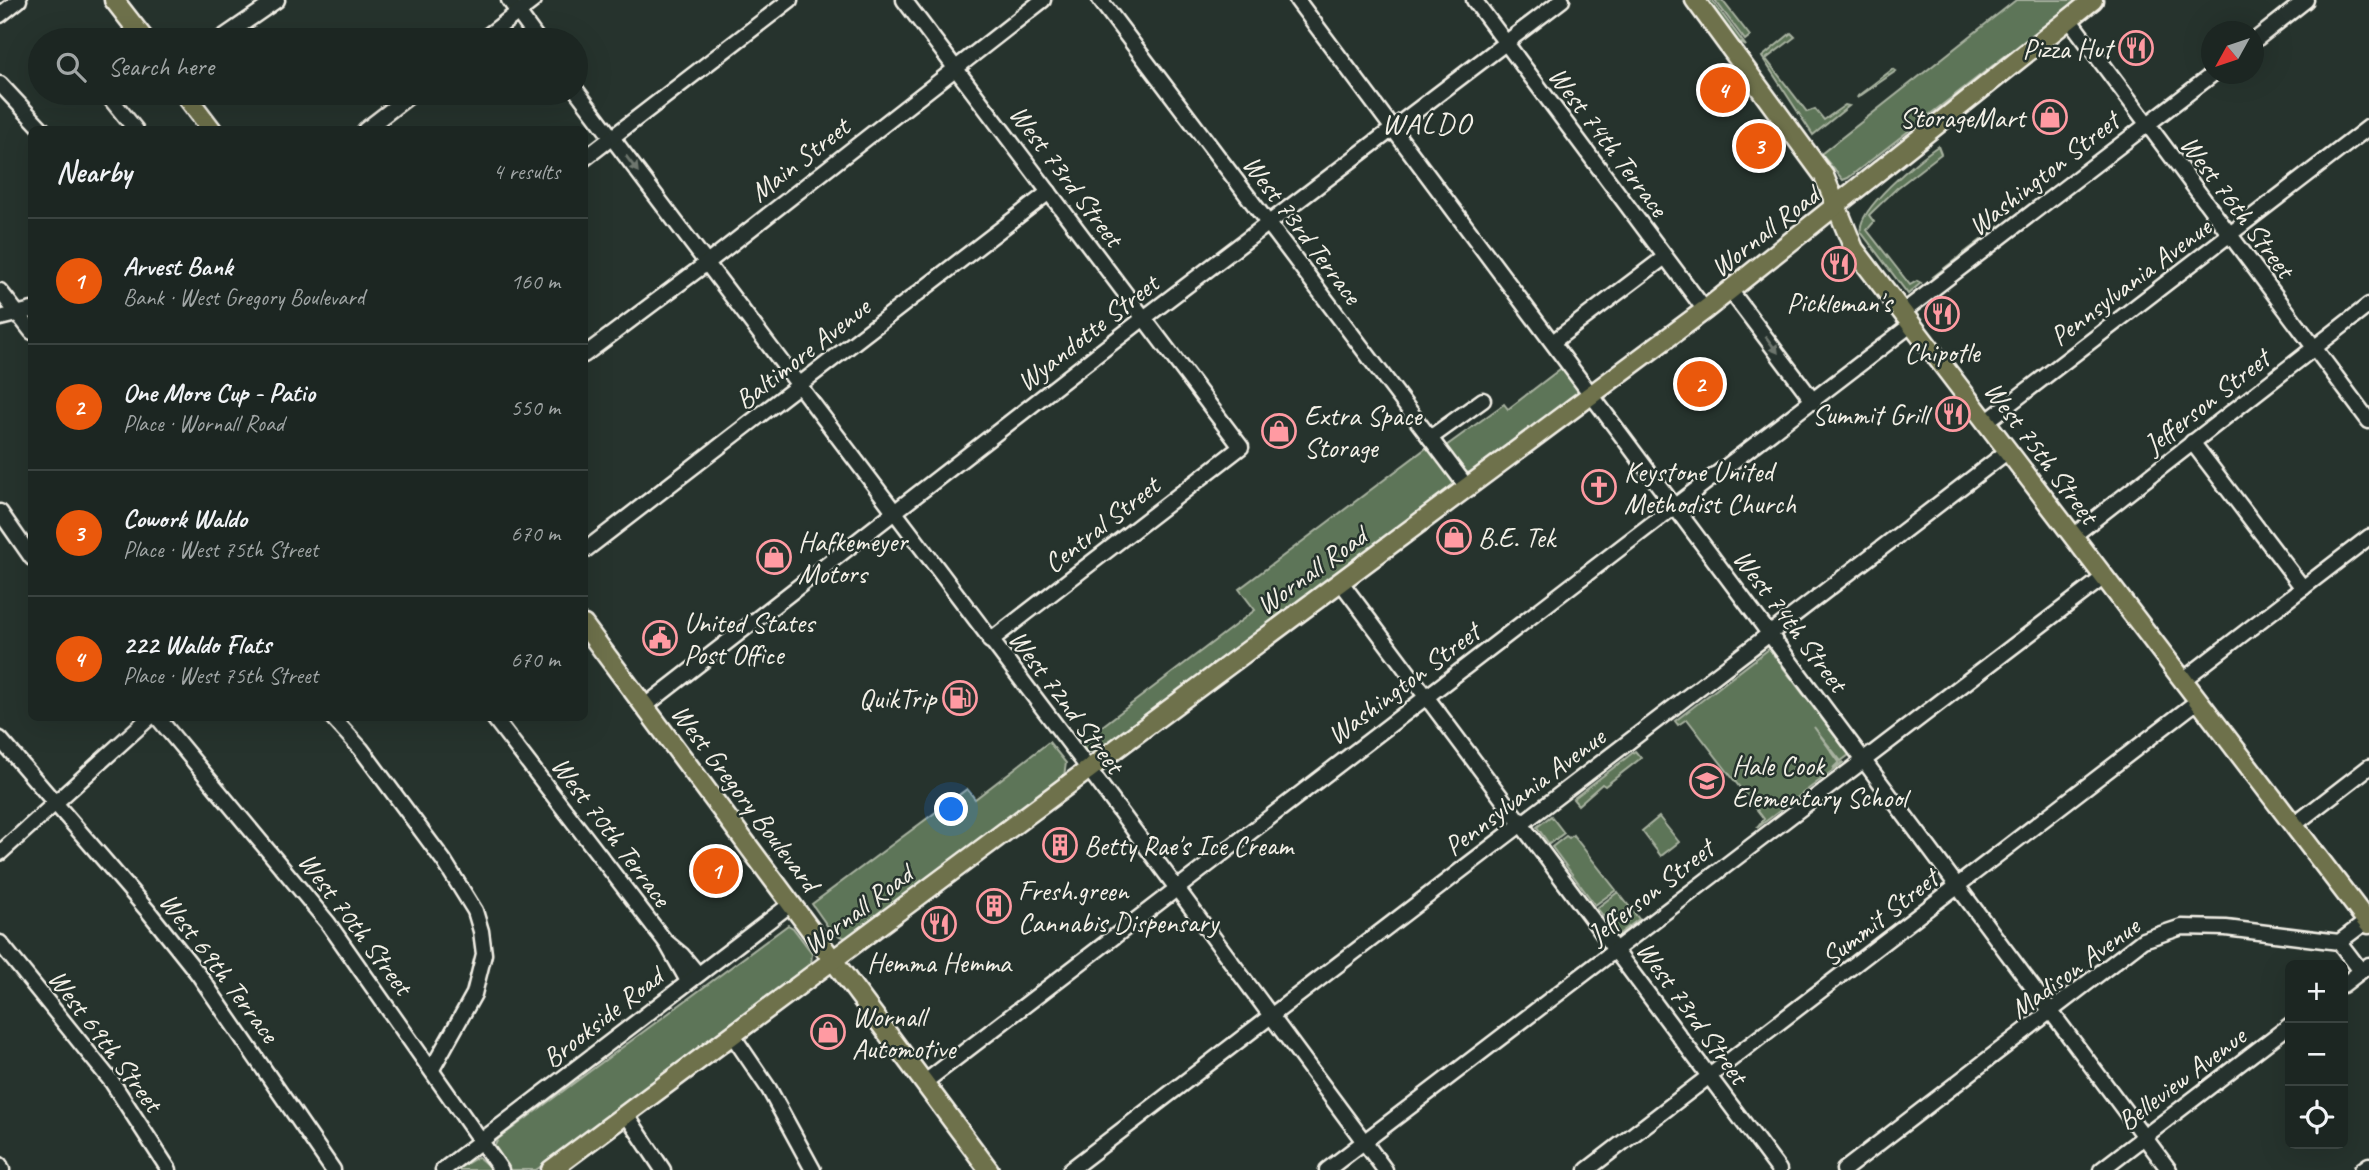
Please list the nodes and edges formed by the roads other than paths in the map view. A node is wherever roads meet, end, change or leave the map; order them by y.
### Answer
1 (19, 0) edge
2 (114, 0) edge
3 (277, 0) edge
4 (509, 0) edge
5 (534, 0) edge
6 (790, 0) edge
7 (904, 0) edge
8 (1043, 0) edge
9 (1100, 0) edge
10 (1297, 0) edge
11 (1474, 0) edge
12 (1562, 0) edge
13 (1695, 0) edge
14 (2093, 0) edge
15 (2306, 0) edge
16 (518, 13) junction
17 (0, 15) edge
18 (2069, 19) junction
19 (136, 28) edge
20 (236, 28) edge
21 (498, 28) edge
22 (529, 28) edge
23 (2264, 32) edge
24 (1506, 44) junction
25 (955, 68) junction
26 (2201, 83) edge
27 (0, 85) edge
28 (115, 105) edge
29 (193, 105) edge
30 (397, 105) edge
31 (587, 105) edge
32 (2146, 124) junction
33 (39, 126) edge
34 (132, 126) edge
35 (209, 126) edge
36 (370, 126) edge
37 (2369, 127) edge
38 (1393, 129) junction
39 (612, 138) junction
40 (588, 156) edge
41 (1049, 192) junction
42 (1836, 208) junction
43 (1268, 223) junction
44 (2229, 236) junction
45 (1665, 257) junction
46 (707, 263) junction
47 (1730, 290) junction
48 (0, 291) edge
49 (2369, 305) edge
50 (1705, 310) junction
51 (25, 312) edge
52 (0, 318) edge
53 (1144, 318) junction
54 (1908, 318) junction
55 (1554, 341) junction
56 (2313, 348) junction
57 (588, 352) edge
58 (799, 386) junction
59 (1593, 395) junction
60 (1483, 400) dead end
61 (1814, 402) junction
62 (2369, 421) edge
63 (1986, 422) junction
64 (1430, 438) junction
65 (2192, 442) junction
66 (1241, 447) joint
67 (2008, 451) junction
68 (1467, 487) junction
69 (1676, 507) junction
70 (0, 512) edge
71 (894, 514) junction
72 (2073, 536) junction
73 (2369, 537) edge
74 (588, 548) edge
75 (28, 552) edge
76 (2104, 577) junction
77 (1340, 581) junction
78 (2303, 588) junction
79 (588, 630) edge
80 (1771, 634) junction
81 (990, 640) junction
82 (2183, 680) junction
83 (1426, 696) junction
84 (2199, 700) junction
85 (645, 706) junction
86 (146, 721) edge
87 (160, 721) edge
88 (336, 721) edge
89 (496, 721) edge
90 (0, 739) edge
91 (1864, 759) junction
92 (2369, 767) edge
93 (1088, 768) junction
94 (55, 803) junction
95 (1520, 825) junction
96 (2294, 825) junction
97 (0, 853) edge
98 (1958, 885) junction
99 (1175, 888) junction
100 (792, 903) junction
101 (2368, 922) edge
102 (2339, 942) junction
103 (0, 943) edge
104 (1616, 949) junction
105 (834, 960) junction
106 (2365, 968) edge
107 (693, 977) junction
108 (2348, 981) edge
109 (2052, 1011) junction
110 (1270, 1016) junction
111 (2285, 1029) edge
112 (733, 1036) junction
113 (432, 1069) junction
114 (1710, 1076) junction
115 (925, 1082) junction
116 (626, 1114) junction
117 (2144, 1136) junction
118 (481, 1142) junction
119 (1364, 1142) junction
120 (0, 1165) edge
121 (2369, 1165) edge
122 (2, 1170) edge
123 (169, 1170) edge
124 (333, 1170) edge
125 (443, 1170) edge
126 (501, 1170) edge
127 (551, 1170) edge
128 (663, 1170) edge
129 (813, 1170) edge
130 (989, 1170) edge
131 (1070, 1170) edge
132 (1328, 1170) edge
133 (1385, 1170) edge
134 (1587, 1170) edge
135 (1779, 1170) edge
136 (1844, 1170) edge
137 (2101, 1170) edge
138 (2169, 1170) edge
139 (2362, 1170) edge

1 - 17 street
2 - 19 main road
3 - 20 street
4 - 16 street
5 - 16 street
6 - 39 street
7 - 25 street, West 73rd Street
8 - 25 street, Main Street
9 - 43 street, West 73rd Terrace
10 - 38 street, West 74th Street
11 - 24 street, West 74th Terrace
12 - 24 street, Wyandotte Street
13 - 42 main road, West 75th Street
14 - 18 main road, Wornall Road
15 - 23 street
16 - 21 street
16 - 22 street
18 - 32 street, West 76th Street
18 - 42 main road, Wornall Road
24 - 38 street, Wyandotte Street
24 - 45 street, West 74th Terrace
25 - 41 street, West 73rd Street
25 - 46 street, Main Street
26 - 32 street, Washington Street
27 - 33 street
28 - 34 street
29 - 35 main road
30 - 36 street
31 - 39 street, West 72nd Street
32 - 44 street, West 76th Street
32 - 54 street, Washington Street
37 - 44 street, Pennsylvania Avenue
38 - 43 street, Wyandotte Street
38 - 55 street, West 74th Street
39 - 40 street
39 -> 46 street, West 72nd Street
41 - 53 street, West 73rd Street
41 - 58 street, Baltimore Avenue
42 - 47 main road, Wornall Road
42 - 54 main road, West 75th Street
43 - 53 street, Wyandotte Street
43 - 64 street, West 73rd Terrace
44 - 56 street, West 76th Street
44 - 63 street, Pennsylvania Avenue
45 - 50 street, West 74th Terrace
45 - 55 street
46 - 57 street, Main Street
46 - 58 street, West 72nd Street
47 - 50 main road, Wornall Road
47 -> 61 street
48 - 51 street
49 - 56 street, Jefferson Street
50 - 59 main road, Wornall Road
51 - 52 street
53 - 66 street, West 73rd Street
53 - 71 street, Wyandotte Street
54 - 61 street, Washington Street
54 - 63 main road, West 75th Street
55 - 59 street, West 74th Street
56 - 62 street, West 76th Street
56 - 65 street, Jefferson Street
58 - 71 street, West 72nd Street
58 - 74 street, Baltimore Avenue
59 - 68 main road, Wornall Road
59 - 69 street, West 74th Street
60 - 64 street
61 - 69 street, Washington Street
63 - 67 main road, West 75th Street
64 - 68 street, West 73rd Terrace
65 - 72 street, Jefferson Street
65 - 78 street
66 - 81 street, Central Street
67 - 72 main road, West 75th Street
67 - 80 street, Pennsylvania Avenue
68 - 77 main road, Wornall Road
69 - 80 street, West 74th Street
69 - 83 street, Washington Street
70 - 75 street
71 - 81 street, West 72nd Street
71 - 85 street, Wyandotte Street
72 - 76 main road, West 75th Street
73 - 78 street
76 - 82 main road, West 75th Street
76 - 91 street, Jefferson Street
77 - 83 street, West 73rd Street
77 - 93 main road, Wornall Road
78 - 82 street
79 - 85 main road, West Gregory Boulevard
80 - 91 street, West 74th Street
80 - 95 street, Pennsylvania Avenue
81 - 93 street, West 72nd Street
82 - 84 main road, West 75th Street
83 - 95 street, West 73rd Street
83 - 99 street, Washington Street
84 - 96 main road, West 75th Street
84 - 98 street, Summit Street
85 - 100 main road, West Gregory Boulevard
86 - 94 street
87 - 113 street, West 70th Street
88 - 113 street
89 - 107 street, West 70th Terrace
90 - 94 street, West 69th Terrace
91 - 98 street, West 74th Street
91 - 104 street, Jefferson Street
92 - 96 street
93 - 99 street, West 72nd Street
93 - 105 main road, Wornall Road
94 - 97 street
94 - 124 street, West 69th Terrace
95 - 104 street, West 73rd Street
95 - 110 street, Pennsylvania Avenue
96 - 101 main road, West 75th Street
98 - 109 street, West 74th Street
98 - 114 street, Summit Street
99 - 110 street, West 72nd Street
99 - 115 street, Washington Street
100 - 105 main road, West Gregory Boulevard
100 - 107 street, Brookside Road
101 - 102 street
102 - 106 street
102 - 109 street, Madison Avenue
103 - 123 street, West 69th Street
104 - 114 street, West 73rd Street
104 - 119 street, Jefferson Street
105 - 112 main road, Wornall Road
105 - 115 main road, West Gregory Boulevard
106 - 108 street
107 - 118 street, Brookside Road
109 - 117 street, West 74th Street
109 - 136 street, Madison Avenue
110 - 119 street, West 72nd Street
110 - 131 street, Pennsylvania Avenue
111 - 117 street, Belleview Avenue
112 - 116 main road, Wornall Road
112 - 129 street
113 - 118 street, West 70th Street
114 - 134 street, Summit Street
114 - 135 street, West 73rd Street
115 - 130 main road, West Gregory Boulevard
116 - 127 main road, Wornall Road
116 - 128 street
117 - 137 street, Belleview Avenue
117 - 138 street, West 74th Street
118 - 125 street, Brookside Road
118 - 126 street, West 70th Street
119 - 132 street, Jefferson Street
119 - 133 street, West 72nd Street
120 - 122 street
121 - 139 street

